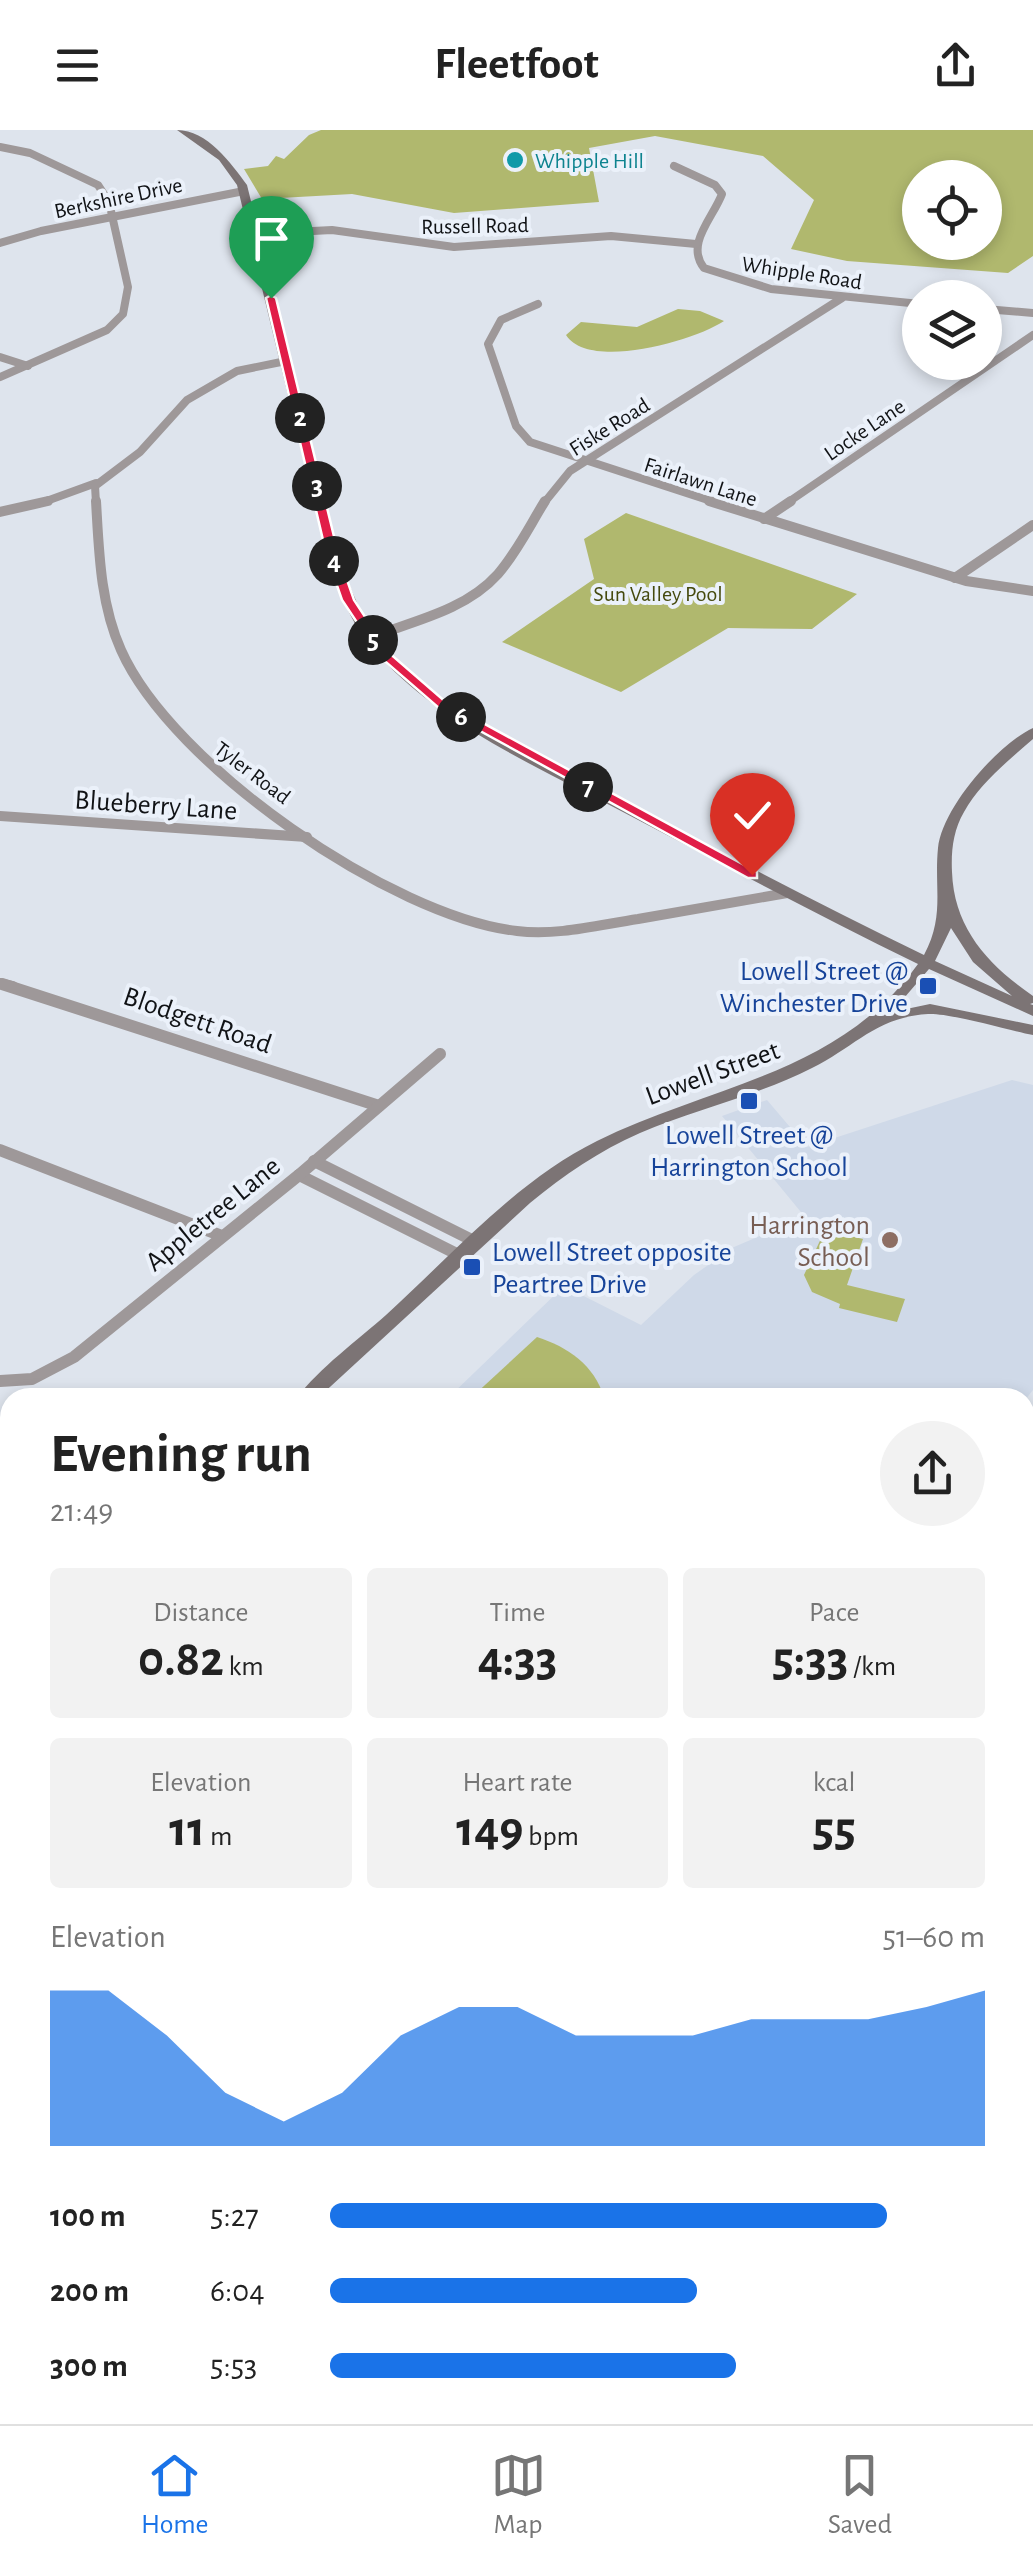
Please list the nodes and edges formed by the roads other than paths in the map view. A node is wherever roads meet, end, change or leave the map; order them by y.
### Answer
1 (182, 130) edge
2 (0, 147) edge
3 (674, 166) dead end
4 (246, 196) junction
5 (112, 219) junction
6 (255, 234) junction
7 (0, 244) edge
8 (696, 244) junction
9 (842, 298) junction
10 (902, 303) edge
11 (538, 304) dead end
12 (1002, 310) edge
13 (1033, 313) edge
14 (1033, 335) edge
15 (0, 357) edge
16 (286, 361) junction
17 (28, 366) junction
18 (0, 378) edge
19 (584, 462) junction
20 (96, 483) junction
21 (0, 512) edge
22 (764, 519) junction
23 (1033, 525) edge
24 (955, 578) junction
25 (1033, 591) edge
26 (370, 637) junction
27 (1033, 732) edge
28 (0, 816) edge
29 (309, 837) junction
30 (945, 874) junction
31 (787, 893) junction
32 (924, 963) junction
33 (0, 983) edge
34 (1033, 1007) edge
35 (871, 1022) junction
36 (1033, 1030) edge
37 (440, 1054) dead end
38 (379, 1106) junction
39 (0, 1150) edge
40 (314, 1162) junction
41 (299, 1174) junction
42 (222, 1236) junction
43 (476, 1242) junction
44 (460, 1256) junction
45 (0, 1381) edge
46 (317, 1388) edge

1 - 4 street
2 - 5 street
3 - 8 street
4 - 5 street, Berkshire Drive
4 - 6 street
5 - 7 street, Berkshire Drive
5 - 17 street
6 - 8 street, Russell Road
6 - 16 street
8 - 9 street, Whipple Road
9 - 10 street, Whipple Road
9 - 19 street, Fiske Road
11 - 19 street, Fairlawn Lane
12 - 13 street
14 - 22 street, Locke Lane
15 - 17 street
16 - 20 street
16 - 26 street
17 - 18 street
19 - 22 street, Fairlawn Lane
19 - 26 street, Fiske Road
20 - 21 street
20 - 29 street, Tyler Road
22 - 24 street, Fairlawn Lane
23 - 24 street
24 - 25 street, Fairlawn Lane
26 - 31 street
27 - 30 street, Lowell Street
28 - 29 street, Blueberry Lane
29 - 31 street, Tyler Road
30 - 32 street, Lowell Street
30 - 34 street
31 - 32 street
32 - 34 street
32 - 35 street, Lowell Street
33 - 38 street, Blodgett Road
35 - 36 street
35 - 43 street, Lowell Street
37 - 38 street, Appletree Lane
38 - 40 street, Appletree Lane
39 - 42 street
40 - 41 street, Appletree Lane
40 - 43 street
41 - 42 street, Appletree Lane
41 - 44 street
42 - 45 street, Appletree Lane
43 - 44 street, Lowell Street
44 - 46 street, Lowell Street

